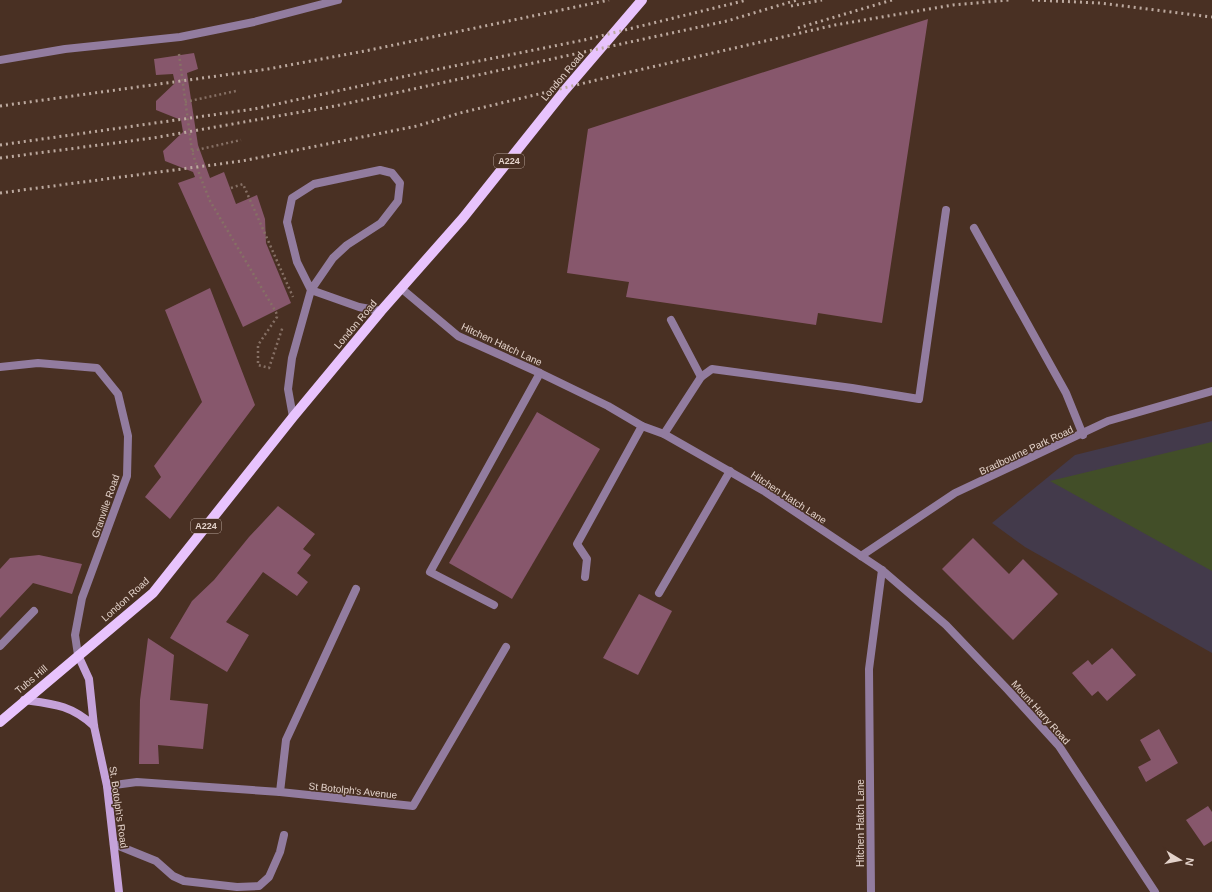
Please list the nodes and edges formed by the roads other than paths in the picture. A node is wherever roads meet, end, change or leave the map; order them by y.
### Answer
1 (338, 0) edge
2 (642, 0) edge
3 (0, 60) edge
4 (946, 210) dead end
5 (974, 228) dead end
6 (402, 289) junction
7 (311, 290) junction
8 (381, 311) junction
9 (671, 320) dead end
10 (0, 367) edge
11 (540, 373) junction
12 (701, 377) junction
13 (1212, 390) edge
14 (293, 417) junction
15 (642, 426) junction
16 (664, 434) junction
17 (1082, 435) junction
18 (730, 471) junction
19 (861, 556) junction
20 (882, 570) junction
21 (584, 577) dead end
22 (356, 589) dead end
23 (659, 593) dead end
24 (494, 605) dead end
25 (34, 611) dead end
26 (0, 646) edge
27 (506, 647) dead end
28 (78, 656) junction
29 (24, 700) junction
30 (0, 722) edge
31 (94, 726) junction
32 (107, 786) junction
33 (280, 792) junction
34 (284, 835) dead end
35 (114, 844) junction
36 (119, 892) edge
37 (871, 892) edge
38 (1155, 892) edge

1 - 3 street
2 - 6 main road, London Road / A224
4 - 12 street
5 - 17 street
6 - 8 main road, London Road / A224
6 - 11 street, Hitchen Hatch Lane
7 - 7 street
7 - 8 street
7 - 14 street
8 - 14 main road, London Road / A224
9 - 12 street
10 - 28 street, Granville Road
11 - 15 street, Hitchen Hatch Lane
11 - 24 street
12 - 16 street
13 - 17 street, Bradbourne Park Road
14 - 28 main road, London Road / A224
15 - 16 street, Hitchen Hatch Lane
15 - 21 street
16 - 18 street, Hitchen Hatch Lane
17 - 19 street, Bradbourne Park Road
18 - 19 street, Hitchen Hatch Lane
18 - 23 street
19 - 20 street, Hitchen Hatch Lane
20 - 37 street, Hitchen Hatch Lane
20 - 38 street, Mount Harry Road
22 - 33 street
25 - 26 street
27 - 33 street, St Botolph's Avenue
28 - 29 main road, Tubs Hill / A224
28 - 31 main road, St. Botolph's Road
29 - 30 main road, Tubs Hill / A224
29 - 31 main road
31 - 32 main road, St. Botolph's Road
32 - 33 street, St Botolph's Avenue
32 - 35 main road, St. Botolph's Road
34 - 35 street
35 - 36 main road, St. Botolph's Road

